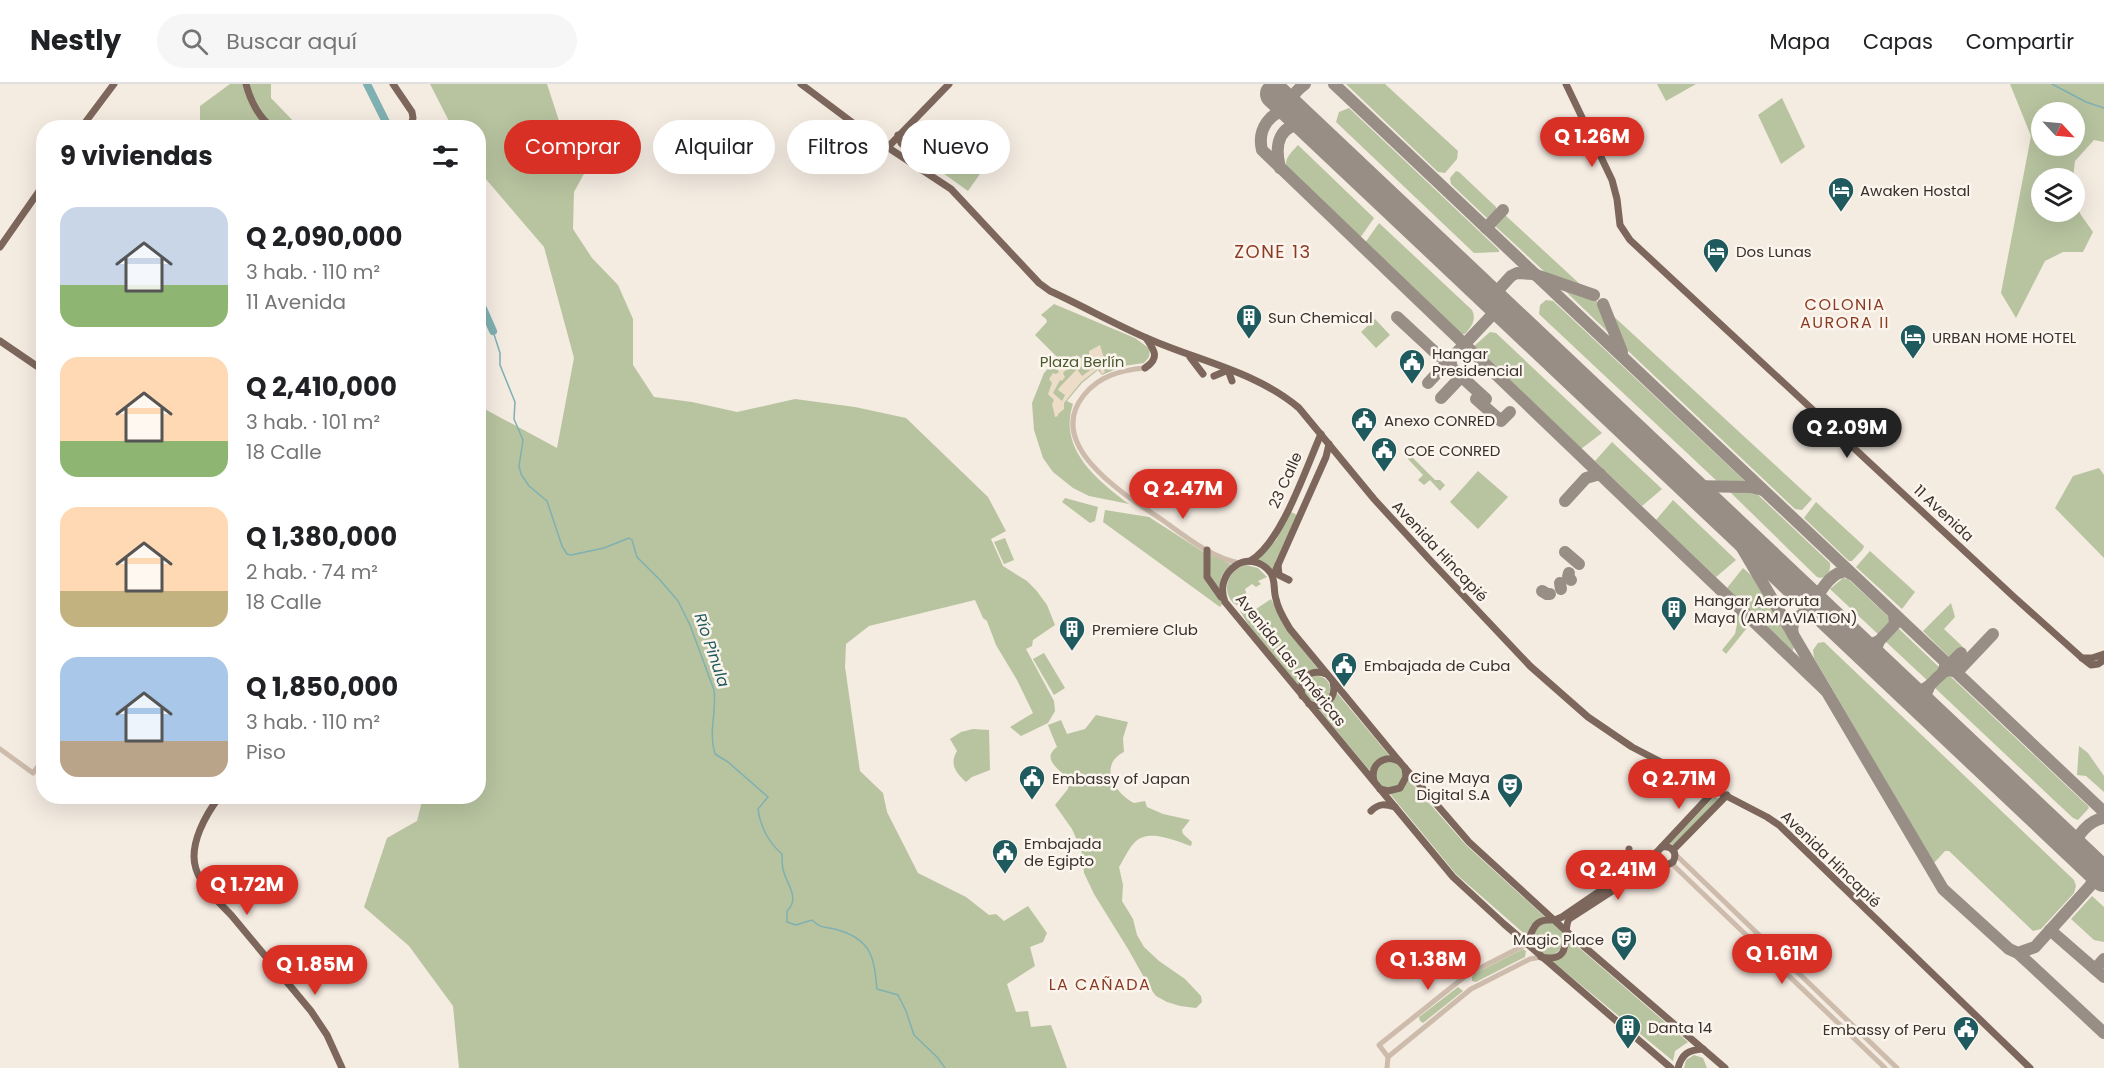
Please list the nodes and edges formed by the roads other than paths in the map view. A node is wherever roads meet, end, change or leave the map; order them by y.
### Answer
1 (114, 84) edge
2 (246, 84) edge
3 (393, 84) edge
4 (801, 84) edge
5 (949, 84) edge
6 (1566, 84) edge
7 (87, 120) edge
8 (264, 120) edge
9 (411, 120) edge
10 (851, 120) edge
11 (898, 135) junction
12 (889, 146) edge
13 (889, 148) edge
14 (937, 178) junction
15 (36, 195) edge
16 (0, 247) edge
17 (1146, 338) junction
18 (0, 341) edge
19 (1189, 356) junction
20 (36, 366) edge
21 (1144, 368) joint
22 (1228, 370) junction
23 (1203, 374) dead end
24 (1214, 376) dead end
25 (1233, 381) dead end
26 (1321, 435) junction
27 (1329, 444) junction
28 (1339, 456) junction
29 (1326, 457) junction
30 (1288, 507) junction
31 (1301, 513) junction
32 (1207, 550) junction
33 (1244, 562) junction
34 (1278, 563) junction
35 (1273, 576) junction
36 (1288, 580) dead end
37 (1225, 602) junction
38 (2104, 654) edge
39 (2082, 658) junction
40 (2104, 660) edge
41 (1331, 679) junction
42 (1304, 700) junction
43 (0, 749) edge
44 (1399, 761) junction
45 (1404, 767) junction
46 (36, 769) edge
47 (1374, 782) junction
48 (1380, 789) junction
49 (1715, 790) junction
50 (1727, 795) junction
51 (214, 804) edge
52 (1395, 807) junction
53 (1371, 811) dead end
54 (1629, 849) dead end
55 (1660, 850) junction
56 (1674, 852) junction
57 (1671, 863) junction
58 (1662, 864) junction
59 (1629, 872) junction
60 (1555, 921) junction
61 (1566, 931) junction
62 (1527, 944) junction
63 (1541, 957) junction
64 (1703, 1049) junction
65 (1388, 1057) junction
66 (1712, 1057) junction
67 (342, 1068) edge
68 (1387, 1068) edge
69 (1671, 1068) edge
70 (1678, 1068) edge
71 (1712, 1068) edge
72 (1725, 1068) edge
73 (1885, 1068) edge
74 (1897, 1068) edge
75 (2030, 1068) edge

1 - 7 main road
2 - 8 main road
3 - 9 main road
4 - 10 main road, Avenida Hincapié
5 - 11 main road
6 - 39 main road, 11 Avenida
11 - 12 main road
11 - 14 main road
13 - 14 main road, Avenida Hincapié
14 - 17 main road, Avenida Hincapié
15 - 16 main road
17 - 19 main road, Avenida Hincapié
17 - 21 main road
18 - 20 main road
19 - 22 main road, Avenida Hincapié
19 - 23 main road
21 - 32 street
22 - 24 main road
22 - 25 main road
22 - 26 main road, Avenida Hincapié
26 - 27 main road, Avenida Hincapié
26 - 30 main road, 23 Calle
27 - 28 main road, Avenida Hincapié
27 - 29 main road, 23 Calle
28 - 29 main road
28 - 49 main road, Avenida Hincapié
29 - 31 main road, 23 Calle
30 - 31 main road
30 - 33 main road, 23 Calle
31 - 34 main road, 23 Calle
32 - 33 street
32 - 37 main road
33 - 35 main road
33 - 37 main road, Avenida Las Américas
34 - 35 main road, 23 Calle
34 - 36 main road
35 - 41 main road, Avenida Las Américas
37 - 42 main road, Avenida Las Américas
38 - 39 main road
39 - 40 main road
41 - 42 main road
41 - 42 main road
41 - 44 main road, Avenida Las Américas
42 - 47 main road, Avenida Las Américas
43 - 46 street
44 - 45 main road, Avenida Las Américas
44 - 47 main road
45 - 48 main road
45 - 60 main road, Avenida Las Américas
47 - 48 main road, Avenida Las Américas
48 - 52 main road, Avenida Las Américas
49 - 50 main road, Avenida Hincapié
49 - 55 main road
50 - 56 main road
50 - 75 main road, Avenida Hincapié
51 - 67 main road
52 - 53 main road
52 - 62 main road, Avenida Las Américas
54 - 59 main road
55 - 56 main road
55 - 58 main road
55 - 59 main road
56 - 57 main road
56 - 74 street
57 - 58 main road
57 - 73 street
58 - 61 main road
59 - 60 main road
60 - 61 main road, Avenida Las Américas
60 - 62 main road
61 - 63 main road
61 - 64 main road, Avenida Las Américas
62 - 63 main road, Avenida Las Américas
62 - 65 street
63 - 65 street
63 - 69 main road, Avenida Las Américas
64 - 66 main road, Avenida Las Américas
64 - 70 main road
65 - 68 street
66 - 71 main road
66 - 72 main road, Avenida Las Américas

